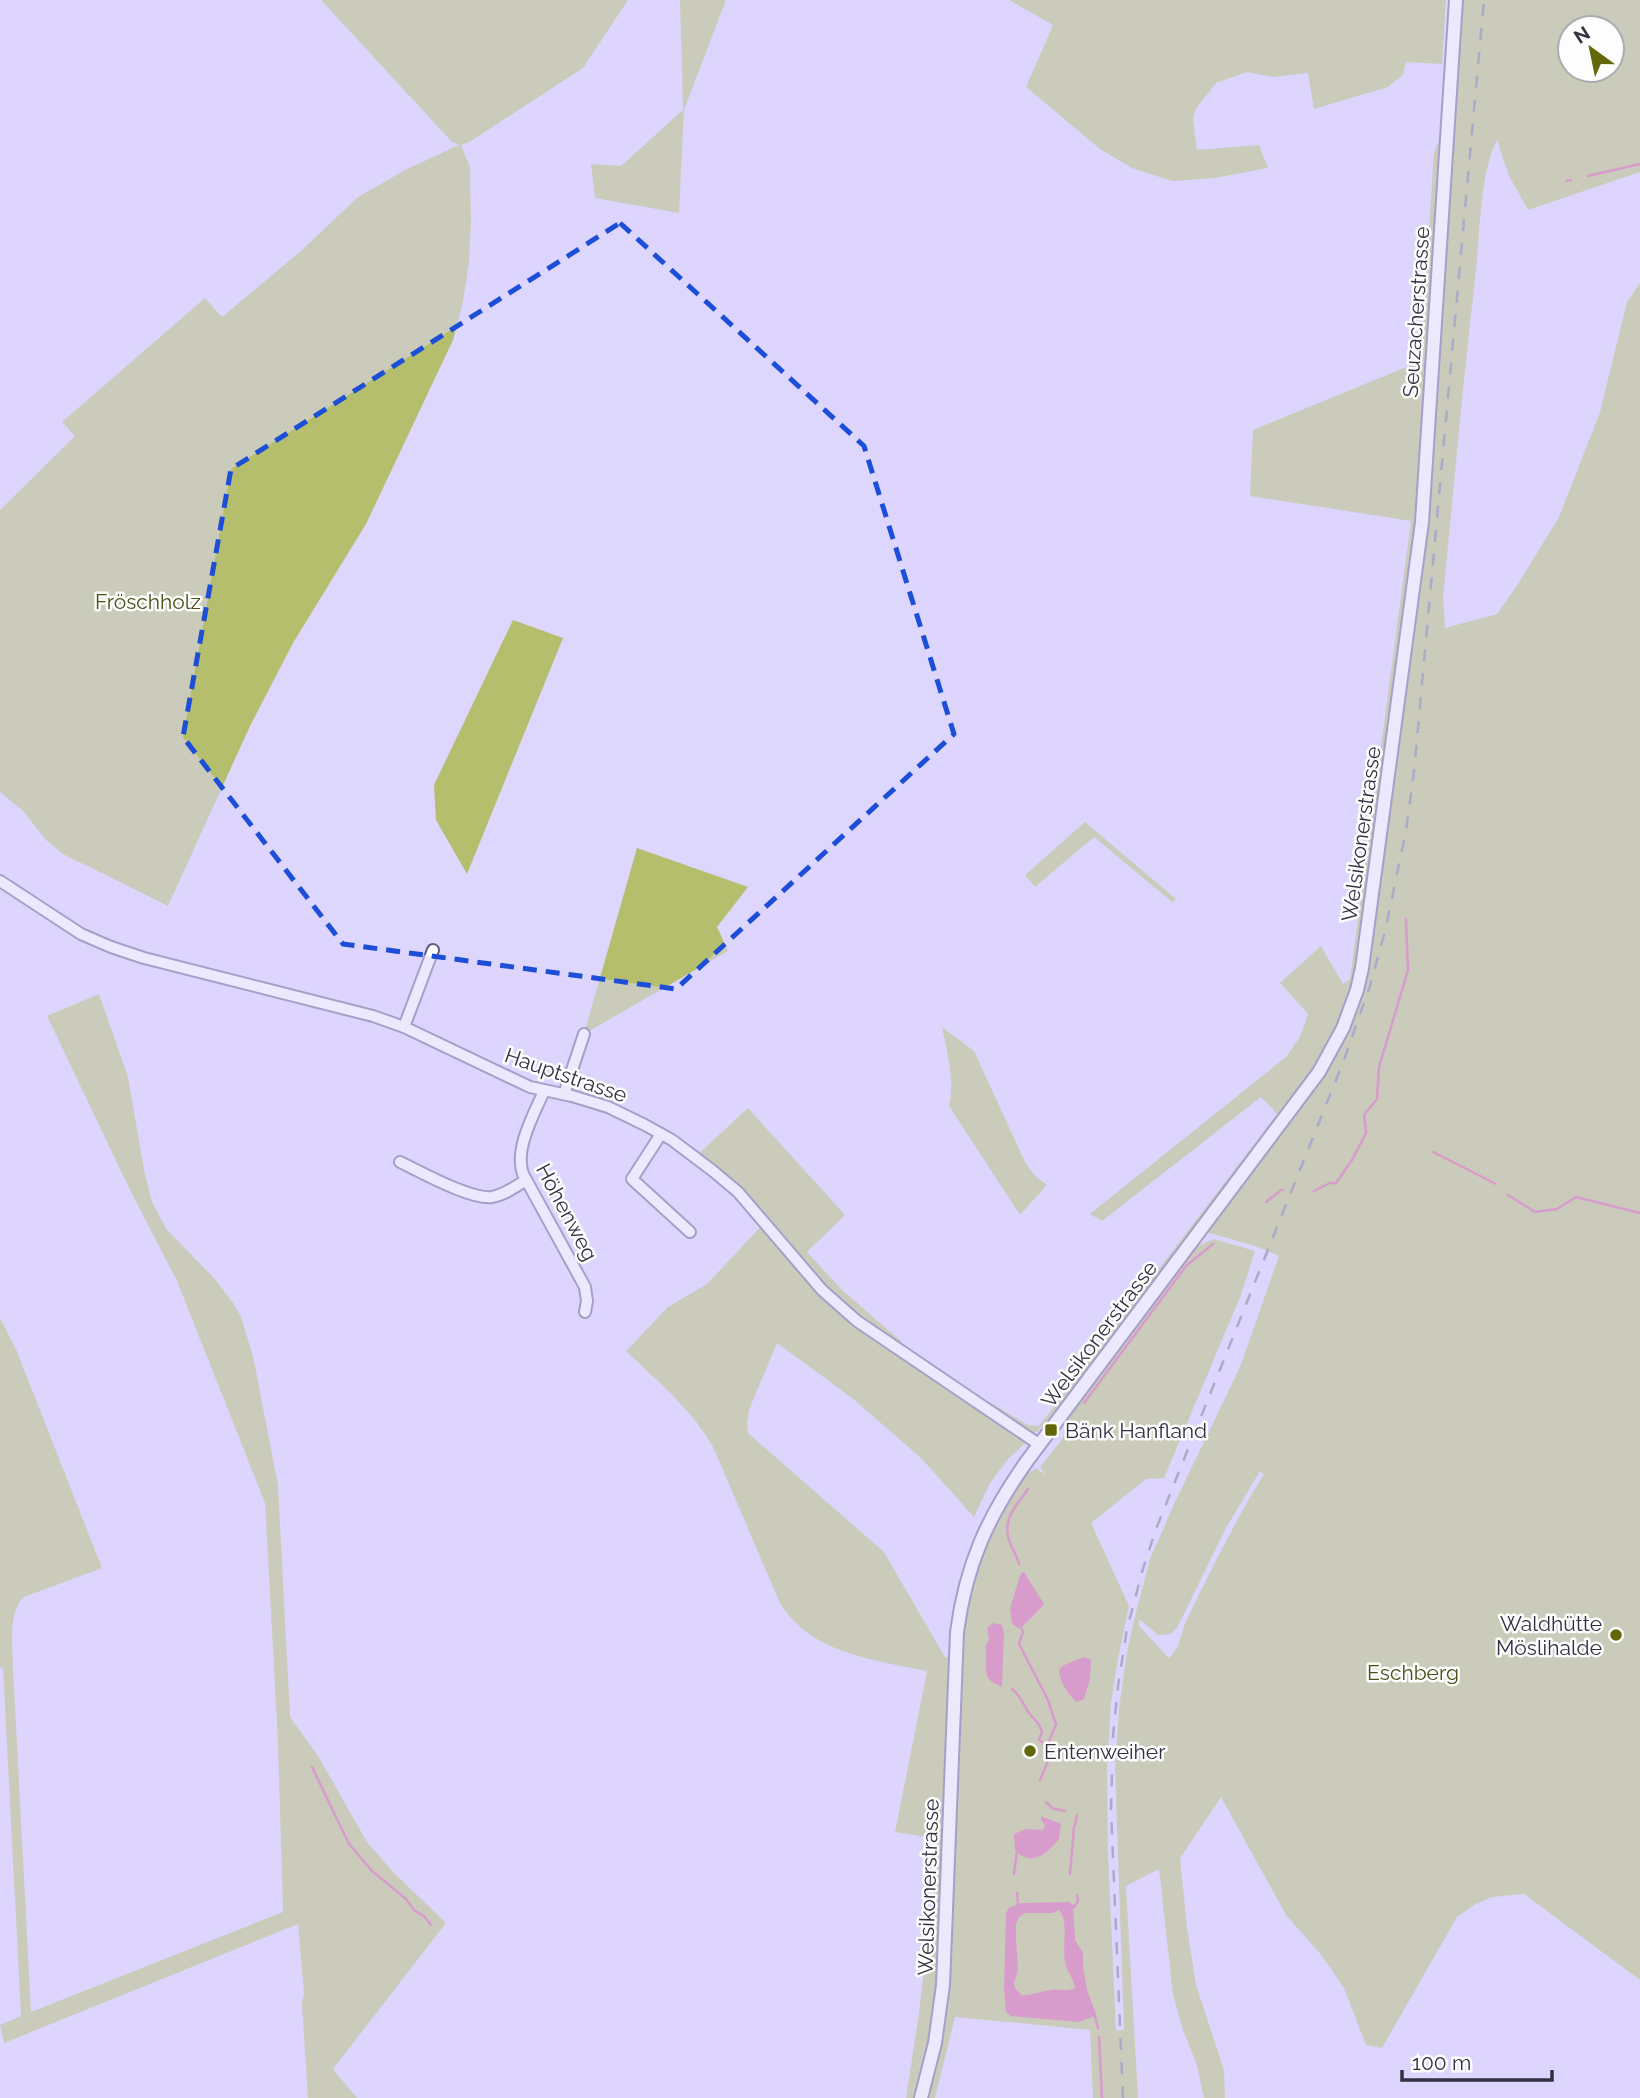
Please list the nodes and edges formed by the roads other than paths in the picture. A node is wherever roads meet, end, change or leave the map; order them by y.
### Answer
1 (1456, 0) edge
2 (1408, 626) joint
3 (0, 881) edge
4 (433, 950) dead end
5 (404, 1027) junction
6 (584, 1034) dead end
7 (544, 1091) junction
8 (564, 1094) junction
9 (661, 1134) junction
10 (400, 1162) dead end
11 (526, 1180) junction
12 (690, 1232) dead end
13 (585, 1312) dead end
14 (1040, 1445) junction
15 (921, 2098) edge

1 - 2 main road, Seuzacherstrasse
2 - 14 main road, Welsikonerstrasse
3 - 5 street, Hauptstrasse
4 - 5 street
5 - 7 street, Hauptstrasse
6 - 8 street
7 - 8 street, Hauptstrasse
7 - 11 street, Höhenweg
8 - 9 street, Hauptstrasse
9 - 12 street
9 - 14 street, Hauptstrasse
10 - 11 street
11 - 13 street, Höhenweg
14 - 15 main road, Welsikonerstrasse

